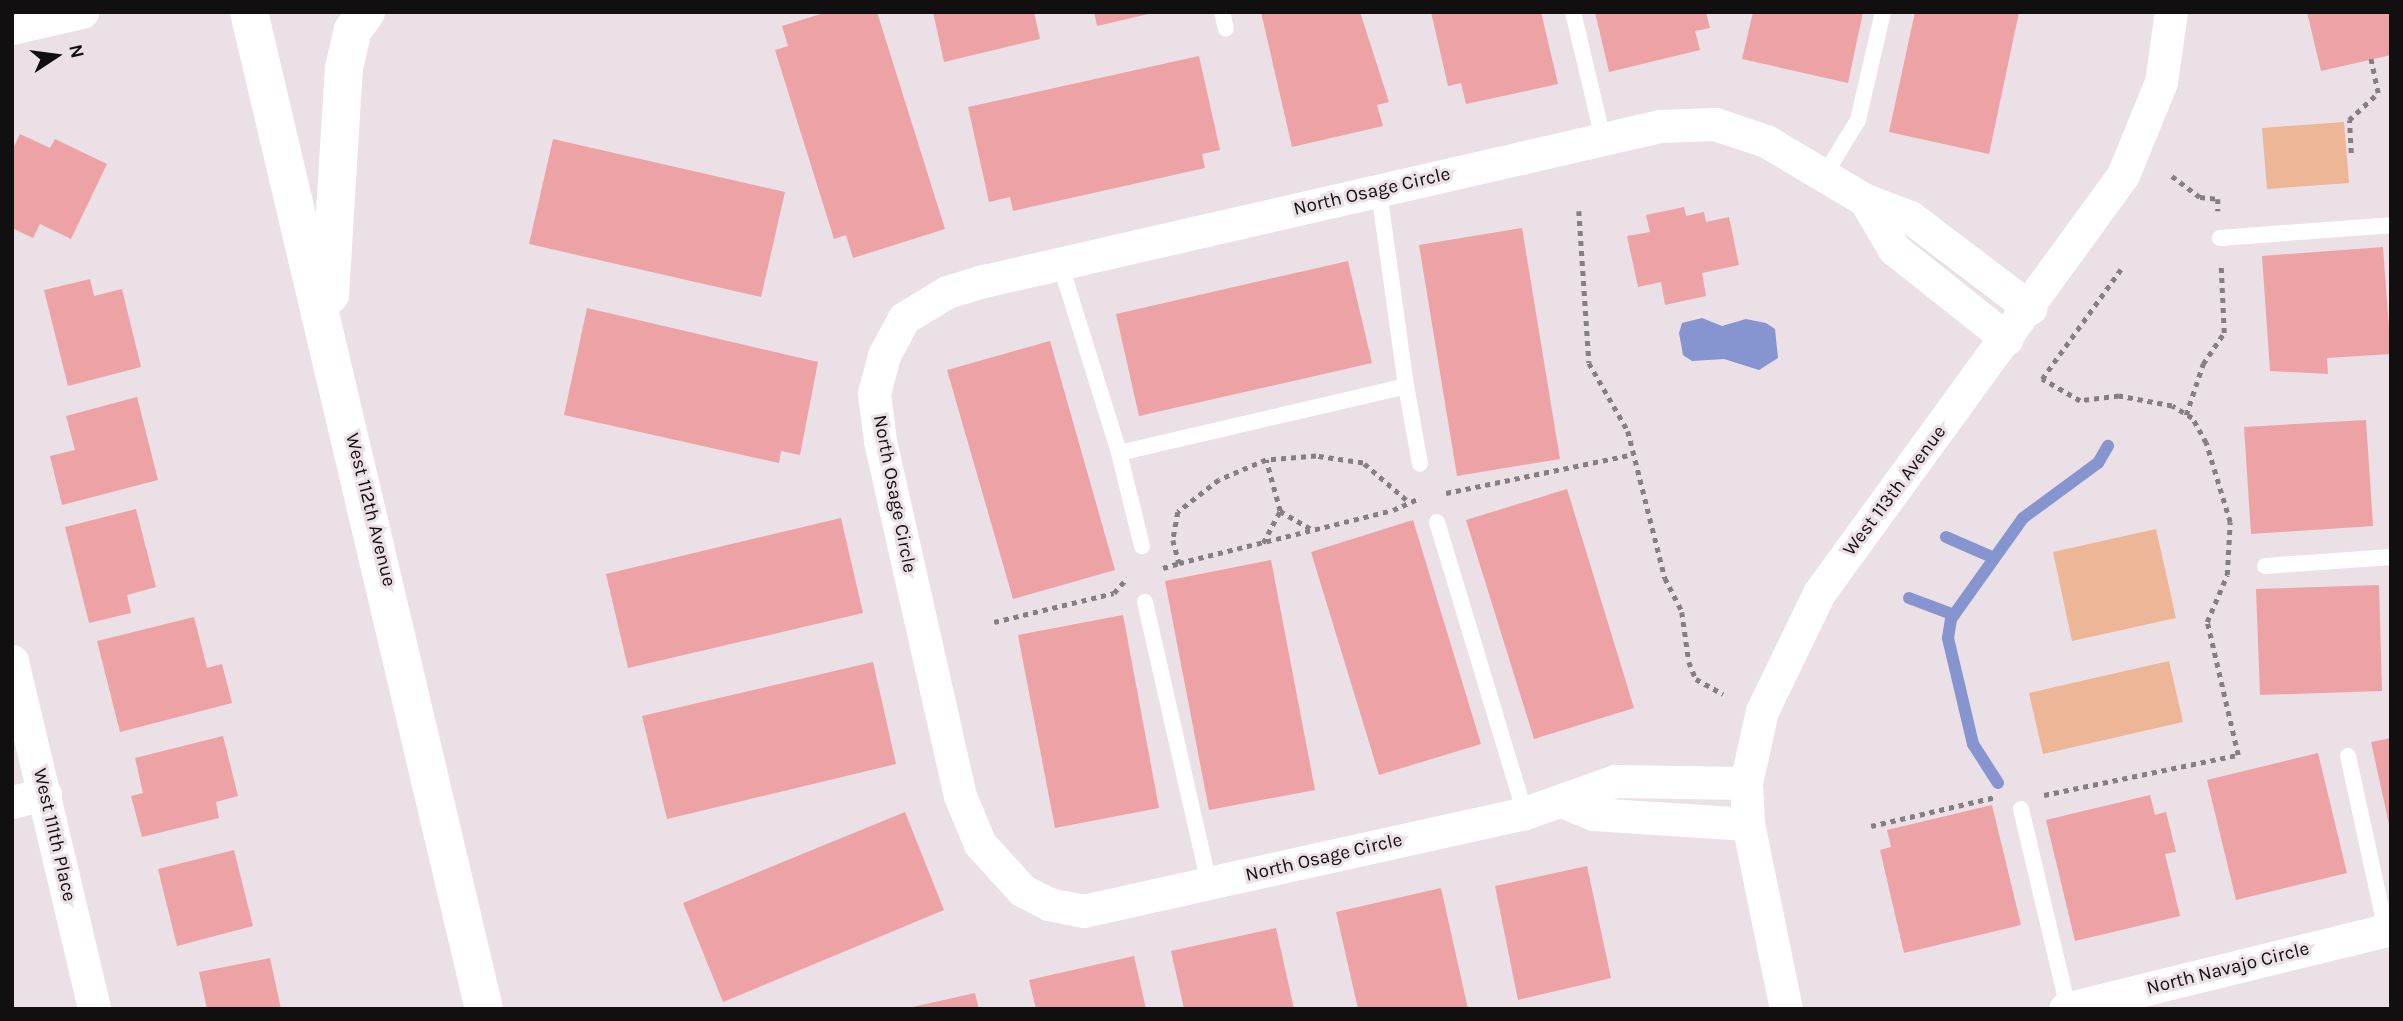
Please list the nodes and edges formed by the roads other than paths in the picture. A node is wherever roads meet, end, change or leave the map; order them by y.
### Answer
1 (82, 12) edge
2 (249, 12) edge
3 (366, 12) edge
4 (1222, 12) edge
5 (1573, 12) edge
6 (1883, 12) edge
7 (2171, 12) edge
8 (12, 29) edge
9 (1226, 29) dead end
10 (1603, 139) junction
11 (1824, 176) junction
12 (1379, 191) junction
13 (1865, 200) junction
14 (2391, 225) edge
15 (2220, 239) road end
16 (1060, 263) junction
17 (2030, 308) junction
18 (327, 332) junction
19 (2007, 339) junction
20 (1406, 386) junction
21 (1119, 453) junction
22 (1420, 464) dead end
23 (1437, 522) dead end
24 (1142, 546) dead end
25 (2391, 557) edge
26 (2265, 566) dead end
27 (1145, 602) dead end
28 (12, 661) edge
29 (2348, 756) dead end
30 (1746, 783) junction
31 (45, 794) junction
32 (1564, 802) junction
33 (12, 803) edge
34 (2021, 809) dead end
35 (1525, 813) junction
36 (1748, 824) junction
37 (1209, 883) junction
38 (2389, 929) edge
39 (94, 1009) edge
40 (484, 1009) edge
41 (1786, 1009) edge
42 (2066, 1009) edge

1 - 8 street
2 - 18 main road, West 112th Avenue
3 - 18 main road
4 - 9 lane
5 - 10 lane
6 - 11 lane
7 - 17 street, West 113th Avenue
10 - 11 street, North Osage Circle
10 - 12 street, North Osage Circle
11 - 13 street, North Osage Circle
12 - 16 street, North Osage Circle
12 - 20 lane
13 - 17 street, North Osage Circle
13 - 19 street, North Osage Circle
14 - 15 lane
16 - 21 lane
16 - 37 street, North Osage Circle
17 - 19 street, West 113th Avenue
18 - 40 main road, West 112th Avenue
19 - 30 street, West 113th Avenue
20 - 21 lane
20 - 22 lane
21 - 24 lane
23 - 35 lane
25 - 26 lane
27 - 37 lane
28 - 31 street, West 111th Place
29 - 38 lane
30 - 32 street, North Osage Circle
30 - 36 street, West 113th Avenue
31 - 33 street
31 - 39 street, West 111th Place
32 - 35 street, North Osage Circle
32 - 36 street
34 - 42 lane
35 - 37 street, North Osage Circle
36 - 41 street, West 113th Avenue
38 - 42 street, North Navajo Circle

